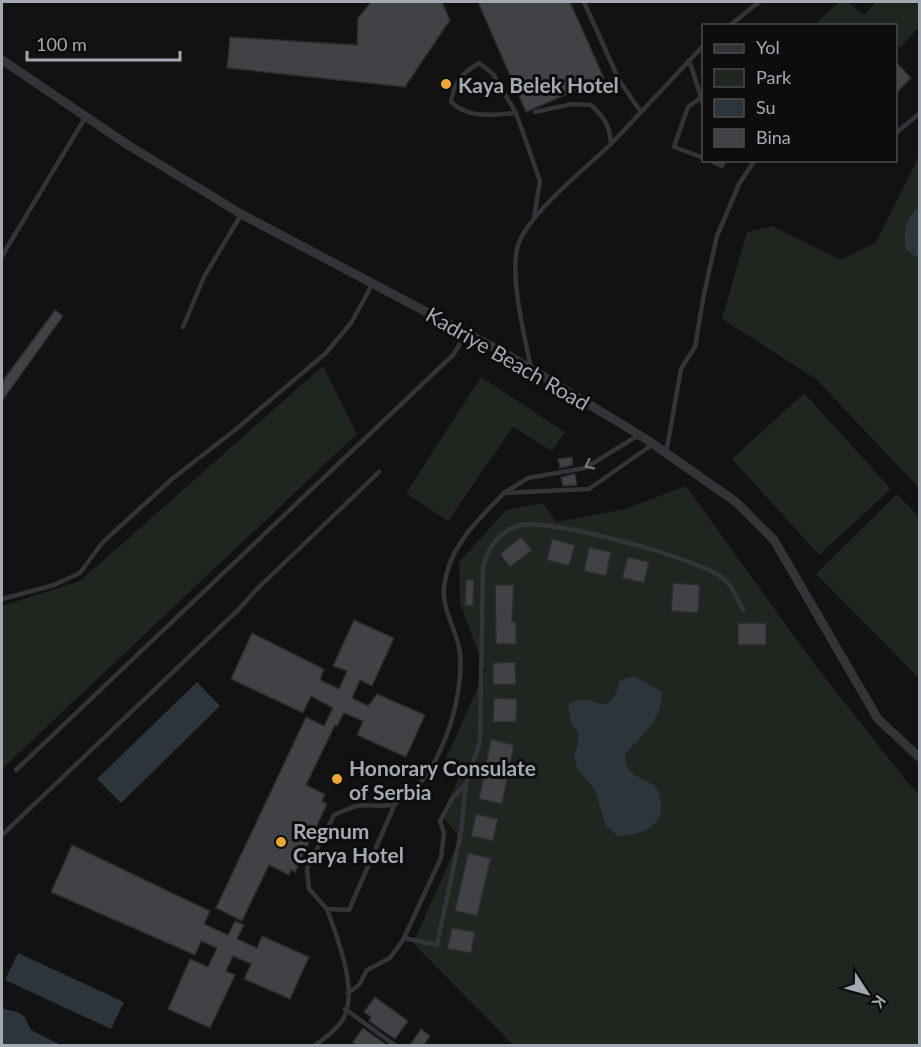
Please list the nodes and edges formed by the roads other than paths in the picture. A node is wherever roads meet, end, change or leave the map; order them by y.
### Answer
1 (584, 2) edge
2 (759, 2) edge
3 (732, 24) edge
4 (702, 47) edge
5 (2, 60) edge
6 (689, 60) junction
7 (699, 99) junction
8 (702, 103) edge
9 (535, 112) dead end
10 (641, 112) junction
11 (516, 113) junction
12 (920, 113) edge
13 (85, 118) junction
14 (897, 132) edge
15 (611, 144) junction
16 (702, 157) edge
17 (754, 162) edge
18 (241, 214) junction
19 (534, 218) junction
20 (2, 256) edge
21 (373, 283) junction
22 (183, 327) dead end
23 (467, 332) junction
24 (531, 369) junction
25 (639, 435) junction
26 (653, 444) junction
27 (666, 453) junction
28 (379, 472) dead end
29 (504, 493) junction
30 (2, 599) edge
31 (743, 610) dead end
32 (920, 758) edge
33 (16, 770) dead end
34 (466, 784) junction
35 (395, 804) junction
36 (2, 835) edge
37 (327, 909) junction
38 (404, 938) junction
39 (348, 993) junction
40 (345, 1009) junction
41 (314, 1046) edge
42 (396, 1046) edge

1 - 10 lane
2 - 3 lane
4 - 6 lane
5 - 13 street, Kadriye Beach Road
6 - 7 lane
6 - 10 lane
7 - 8 lane
7 - 16 lane
9 - 15 lane
10 - 15 lane
11 - 11 lane
11 - 19 lane
12 - 14 lane
13 - 18 street, Kadriye Beach Road
13 - 20 lane
15 - 19 lane
17 - 27 lane
18 - 21 street, Kadriye Beach Road
18 - 22 lane
19 - 24 lane
21 - 23 street, Kadriye Beach Road
21 - 30 lane
23 - 24 street, Kadriye Beach Road
23 - 33 lane
24 - 25 street, Kadriye Beach Road
25 - 26 street, Kadriye Beach Road
25 -> 29 lane
26 - 27 street, Kadriye Beach Road
26 - 29 lane
27 - 32 street, Kadriye Beach Road
28 - 36 lane
29 - 35 lane
31 - 34 lane
34 - 38 lane
34 - 38 lane
35 - 37 lane
35 - 37 lane
37 - 39 lane
38 - 39 lane
39 - 40 lane
40 - 41 lane
40 - 42 lane

